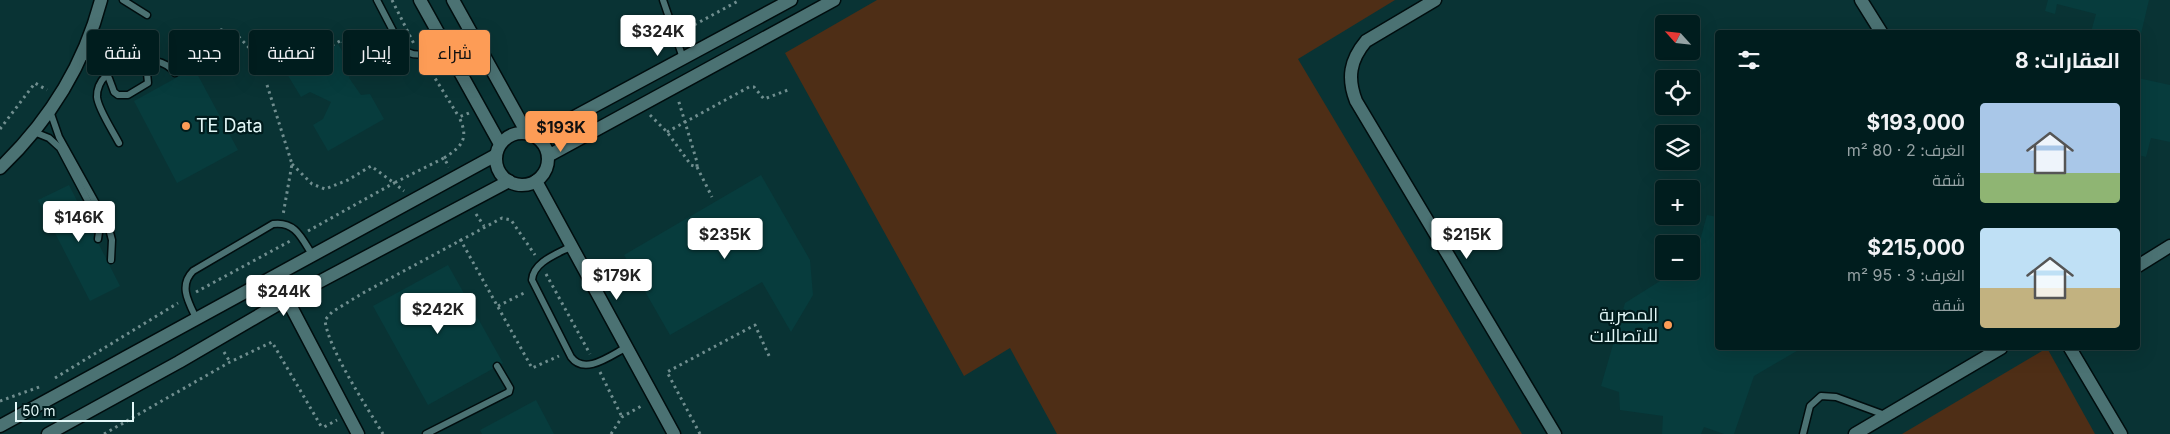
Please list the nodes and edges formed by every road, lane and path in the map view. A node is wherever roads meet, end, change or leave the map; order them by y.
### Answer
1 (101, 0) edge
2 (123, 0) edge
3 (377, 0) edge
4 (420, 0) edge
5 (453, 0) edge
6 (663, 0) edge
7 (740, 0) edge
8 (791, 0) edge
9 (834, 0) edge
10 (1435, 0) edge
11 (1861, 0) edge
12 (147, 15) dead end
13 (388, 21) junction
14 (437, 30) edge
15 (1880, 30) edge
16 (676, 35) junction
17 (239, 37) edge
18 (86, 44) joint
19 (419, 55) edge
20 (87, 57) edge
21 (80, 59) junction
22 (684, 59) junction
23 (107, 75) edge
24 (108, 75) edge
25 (147, 75) edge
26 (461, 75) edge
27 (267, 85) dead end
28 (675, 87) junction
29 (788, 90) dead end
30 (59, 97) junction
31 (641, 106) junction
32 (480, 109) junction
33 (50, 110) junction
34 (685, 121) junction
35 (0, 129) edge
36 (34, 132) junction
37 (667, 132) junction
38 (532, 135) junction
39 (119, 142) dead end
40 (498, 149) junction
41 (548, 156) junction
42 (444, 158) junction
43 (292, 164) junction
44 (697, 167) junction
45 (0, 168) edge
46 (454, 178) junction
47 (509, 181) junction
48 (536, 181) junction
49 (394, 183) junction
50 (712, 197) dead end
51 (416, 199) junction
52 (282, 223) junction
53 (300, 235) junction
54 (98, 239) dead end
55 (460, 239) junction
56 (572, 246) junction
57 (2170, 246) edge
58 (313, 256) junction
59 (111, 260) dead end
60 (540, 264) junction
61 (2140, 265) edge
62 (535, 287) junction
63 (187, 297) junction
64 (287, 299) junction
65 (498, 306) junction
66 (196, 320) junction
67 (627, 347) junction
68 (1998, 350) edge
69 (2071, 350) edge
70 (568, 352) junction
71 (770, 358) dead end
72 (595, 363) junction
73 (497, 366) dead end
74 (52, 380) dead end
75 (51, 398) junction
76 (655, 398) junction
77 (0, 401) edge
78 (347, 414) junction
79 (1886, 415) junction
80 (622, 416) junction
81 (0, 426) edge
82 (48, 434) edge
83 (104, 434) edge
84 (358, 434) edge
85 (383, 434) edge
86 (426, 434) edge
87 (611, 434) edge
88 (674, 434) edge
89 (700, 434) edge
90 (1555, 434) edge
91 (1803, 434) edge
92 (1855, 434) edge
93 (2121, 434) edge

1 - 18 street
2 - 12 lane
3 - 13 lane
4 - 14 street
5 - 38 street
6 - 16 lane
7 - 16 path
8 - 22 street
9 - 28 street
10 - 90 street
11 - 15 street
13 - 17 path
13 - 19 lane
16 - 22 lane
18 - 21 street
20 - 21 lane
21 - 30 street
22 - 38 street
23 - 39 lane
24 - 25 lane
26 - 32 street
27 - 43 path
28 - 31 street
28 - 34 path
29 - 34 path
30 - 33 street
30 - 35 path
31 - 37 path
31 - 41 street
32 - 40 street
32 - 42 path
33 - 36 street
33 - 59 lane
34 - 37 path
34 - 44 path
36 - 45 street
36 - 54 lane
37 - 44 path
38 - 40 street
38 - 41 street
40 - 46 street
40 - 47 street
41 - 48 street
42 - 46 path
42 - 49 path
43 - 49 path
43 - 52 path
44 - 50 path
46 - 51 street
47 - 48 street
47 - 64 street
48 - 56 street
49 - 51 path
49 - 53 path
51 - 58 street
52 - 53 lane
52 - 63 lane
53 - 58 lane
53 - 63 path
55 - 60 path
55 - 65 path
55 - 85 path
56 - 60 lane
56 - 67 street
57 - 61 street
58 - 66 street
60 - 62 lane
60 - 72 path
62 - 65 path
62 - 70 lane
63 - 66 lane
63 - 74 path
64 - 78 street
64 - 82 street
65 - 70 path
66 - 75 street
67 - 72 lane
67 - 76 street
68 - 79 street
69 - 93 street
70 - 72 lane
71 - 89 path
72 - 80 path
73 - 86 lane
75 - 77 path
75 - 81 street
76 - 80 path
76 - 88 street
78 - 83 path
78 - 84 street
79 - 91 lane
79 - 92 street
80 - 87 path

